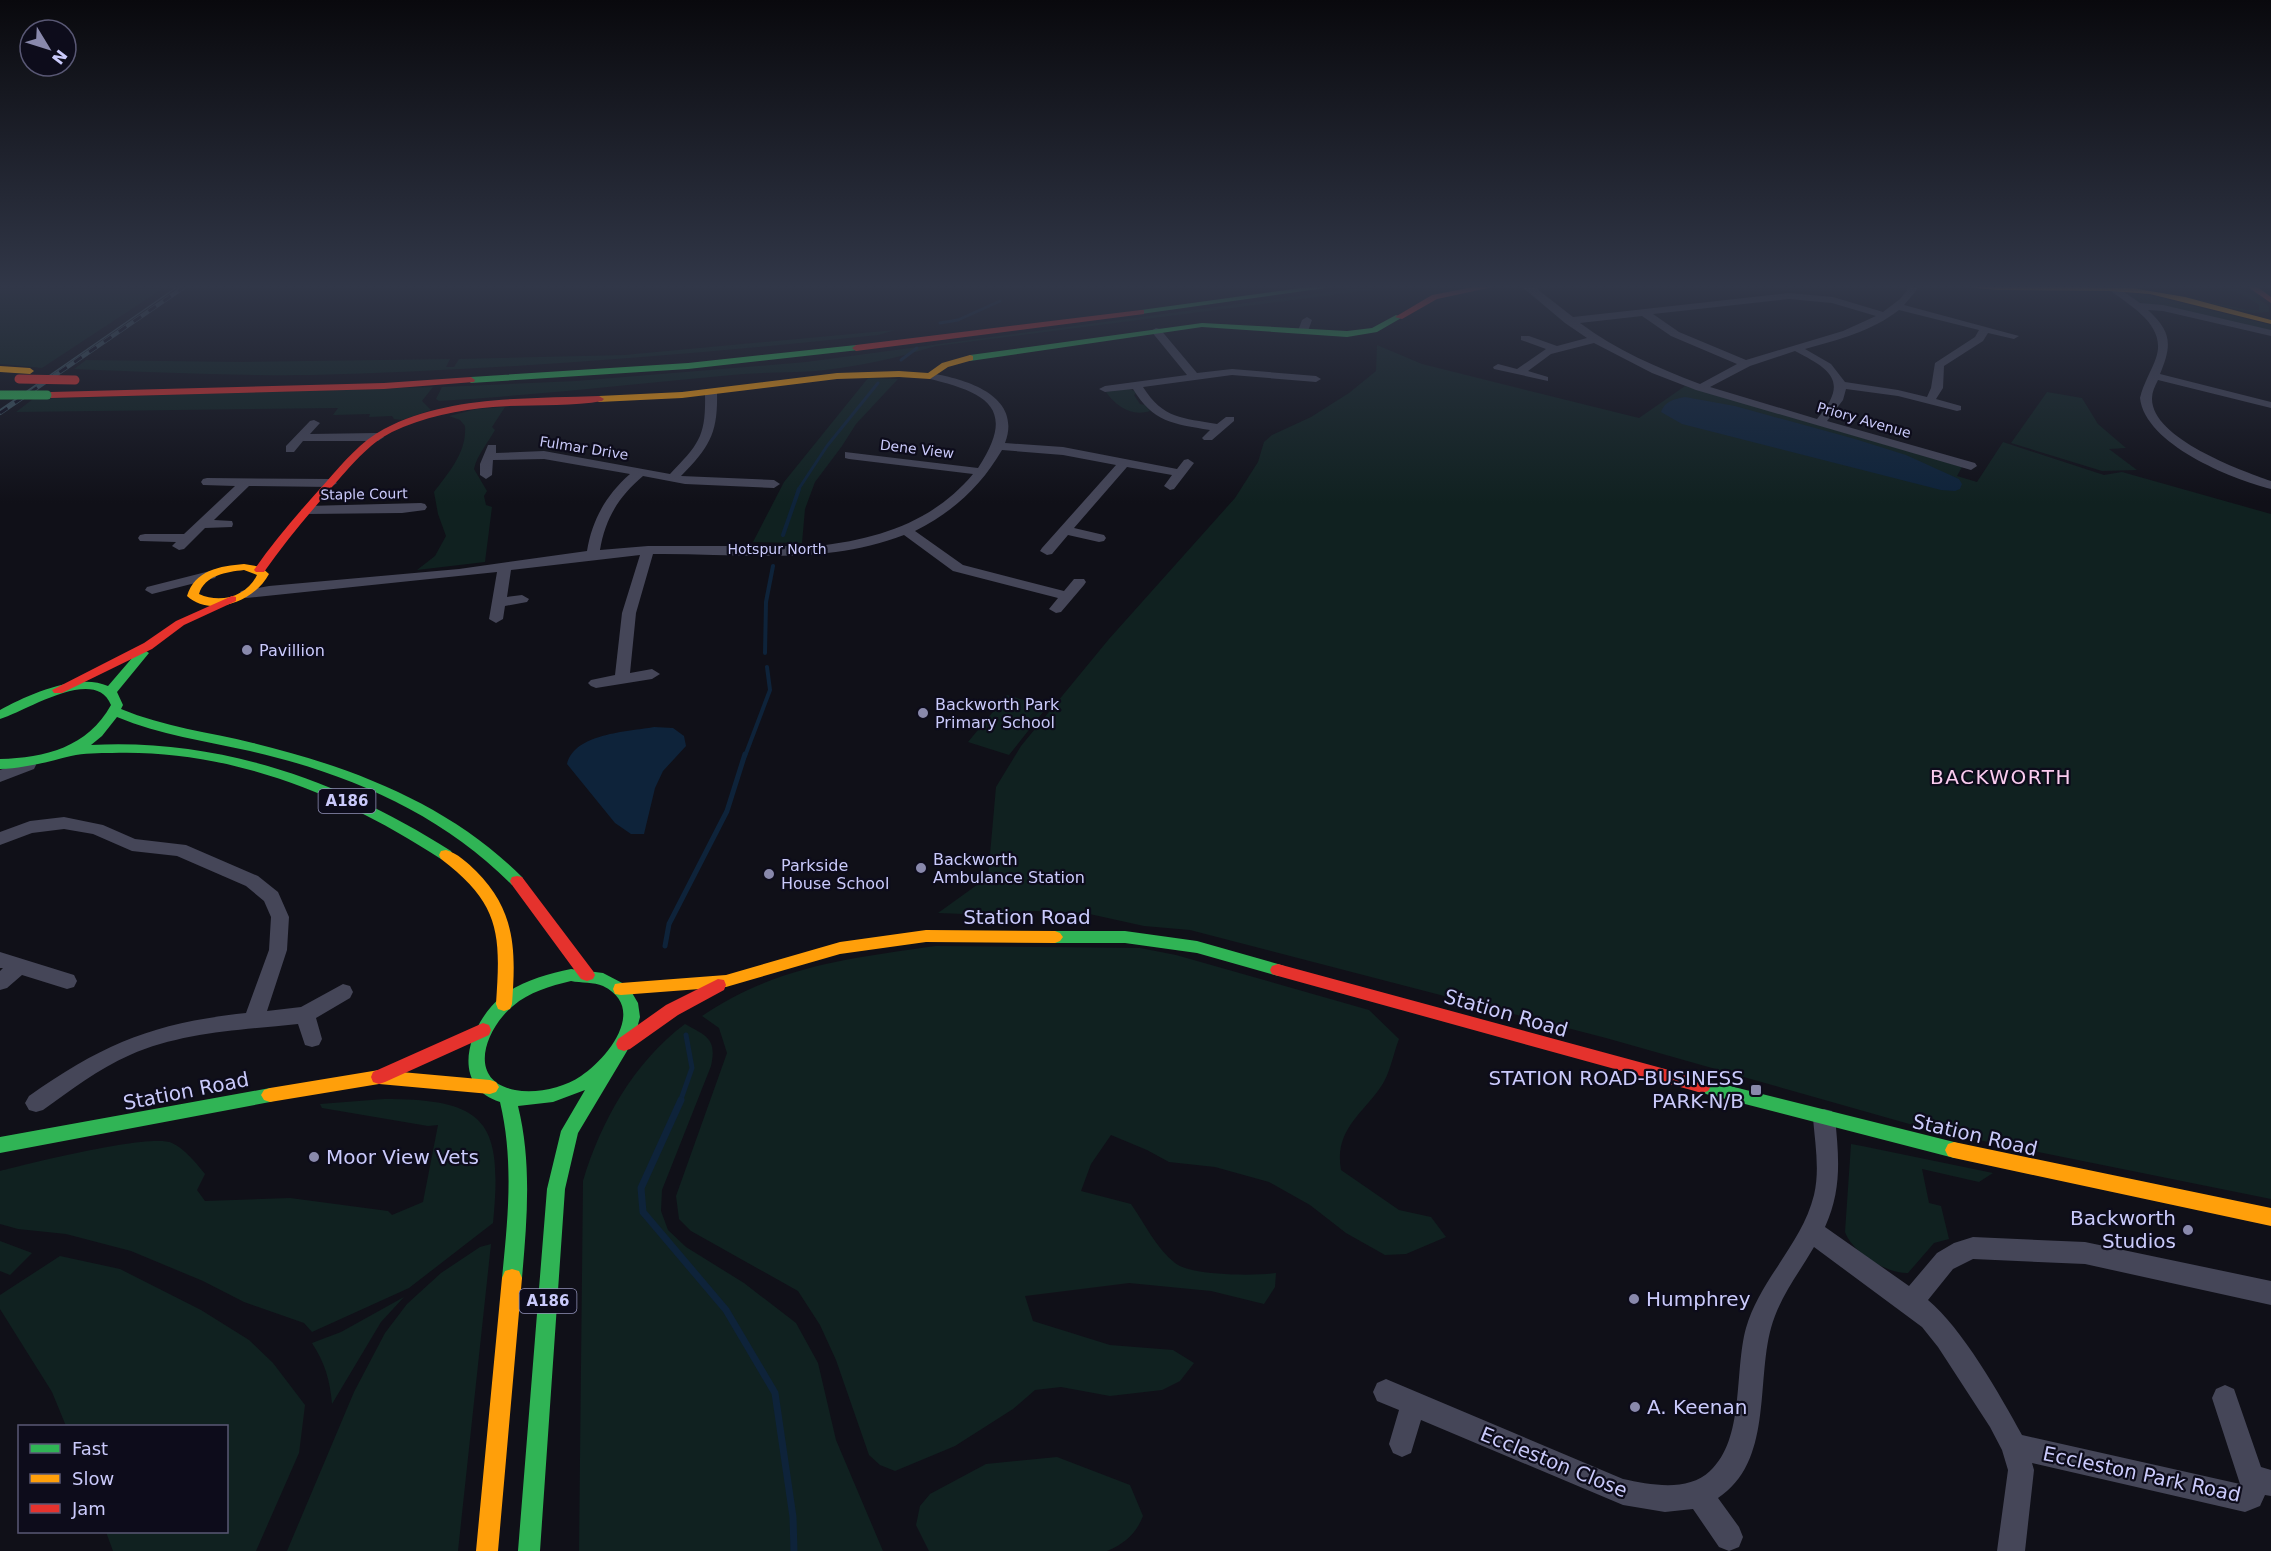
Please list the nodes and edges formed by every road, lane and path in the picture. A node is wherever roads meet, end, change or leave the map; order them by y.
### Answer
1 (680, 357) edge
2 (769, 357) edge
3 (969, 357) edge
4 (1178, 357) edge
5 (1538, 357) edge
6 (1628, 357) edge
7 (1730, 357) edge
8 (1767, 357) edge
9 (1812, 357) edge
10 (1951, 357) edge
11 (2161, 357) edge
12 (1746, 364) junction
13 (1498, 367) dead end
14 (0, 369) edge
15 (1520, 372) junction
16 (1193, 375) junction
17 (930, 376) junction
18 (2154, 376) junction
19 (202, 377) dead end
20 (273, 379) junction
21 (1316, 379) dead end
22 (1544, 379) dead end
23 (10, 383) edge
24 (1136, 385) junction
25 (1840, 385) junction
26 (1700, 388) junction
27 (1104, 389) dead end
28 (711, 392) junction
29 (1930, 401) junction
30 (2271, 405) edge
31 (1957, 408) dead end
32 (1230, 419) dead end
33 (314, 423) dead end
34 (1819, 423) junction
35 (1217, 428) junction
36 (378, 436) junction
37 (301, 438) junction
38 (1208, 438) dead end
39 (857, 444) dead end
40 (998, 446) junction
41 (290, 449) dead end
42 (849, 455) junction
43 (1124, 462) junction
44 (840, 466) dead end
45 (1971, 466) dead end
46 (982, 472) junction
47 (639, 473) junction
48 (486, 475) dead end
49 (672, 478) junction
50 (207, 482) dead end
51 (245, 483) junction
52 (331, 483) junction
53 (774, 484) dead end
54 (2271, 485) edge
55 (1170, 486) dead end
56 (421, 508) dead end
57 (307, 510) junction
58 (202, 524) junction
59 (227, 524) dead end
60 (906, 530) junction
61 (1066, 530) junction
62 (1099, 537) dead end
63 (145, 538) dead end
64 (278, 542) junction
65 (648, 550) junction
66 (1047, 551) dead end
67 (594, 554) junction
68 (505, 567) junction
69 (234, 568) junction
70 (262, 573) junction
71 (210, 575) junction
72 (1079, 582) dead end
73 (311, 584) junction
74 (1067, 596) junction
75 (239, 597) junction
76 (195, 598) junction
77 (522, 599) dead end
78 (498, 603) junction
79 (1056, 609) dead end
80 (496, 619) dead end
81 (180, 623) junction
82 (148, 646) junction
83 (652, 674) dead end
84 (622, 679) junction
85 (596, 683) dead end
86 (58, 690) junction
87 (110, 692) junction
88 (30, 699) junction
89 (0, 703) edge
90 (116, 712) junction
91 (0, 715) edge
92 (70, 750) junction
93 (40, 761) junction
94 (0, 764) edge
95 (0, 776) edge
96 (0, 839) edge
97 (0, 960) edge
98 (19, 966) junction
99 (587, 975) junction
100 (67, 981) dead end
101 (726, 981) junction
102 (0, 982) edge
103 (621, 989) junction
104 (343, 992) dead end
105 (504, 1004) junction
106 (305, 1015) junction
107 (253, 1021) junction
108 (483, 1030) junction
109 (312, 1040) dead end
110 (624, 1044) junction
111 (611, 1064) junction
112 (379, 1077) junction
113 (490, 1087) junction
114 (508, 1098) junction
115 (36, 1103) dead end
116 (1824, 1118) junction
117 (0, 1145) edge
118 (2271, 1217) edge
119 (1811, 1232) junction
120 (2271, 1293) edge
121 (1912, 1302) junction
122 (1386, 1392) dead end
123 (2225, 1398) dead end
124 (1413, 1404) junction
125 (1402, 1444) dead end
126 (2014, 1446) junction
127 (2261, 1480) edge
128 (1698, 1493) junction
129 (1729, 1537) dead end
130 (487, 1551) edge
131 (529, 1551) edge
132 (2011, 1551) edge

1 - 20 main road
2 - 23 main road
3 - 17 main road
4 - 16 street
5 - 15 street
6 - 26 street, Priory Avenue
7 - 12 street
8 - 12 street
9 - 25 street
10 - 29 street
11 - 18 street
12 - 26 street
13 - 15 street
14 - 23 main road
15 - 22 street
16 - 21 street
16 - 24 street
17 - 28 main road, Hotspur North
17 - 40 street, Hotspur North
18 - 30 street
18 - 54 street
19 - 20 main road
20 - 23 main road, bridge
24 - 27 street
24 - 35 street
25 - 29 street
25 - 34 street
26 - 34 street, Priory Avenue
28 - 36 main road, Hotspur North
28 - 49 street
29 - 31 street
32 - 35 street
33 - 37 street
34 - 45 street, Priory Avenue
35 - 38 street
36 - 37 street
36 - 52 main road, Hotspur North
37 - 41 street
39 - 42 street, Dene View
40 - 43 street
40 - 46 street, Hotspur North
42 - 44 street, Dene View
42 - 46 street, Dene View
43 - 55 street
43 - 61 street
46 - 60 street, Hotspur North
47 - 48 street, Fulmar Drive
47 - 49 street, Fulmar Drive
47 - 67 street, Fulmar Drive
49 - 53 street, Fulmar Drive
50 - 51 street
51 - 52 street
51 - 58 street
52 - 57 main road, Hotspur North
56 - 57 street, Staple Court
57 - 64 main road, Hotspur North
58 - 59 street
58 - 63 street
60 - 65 street, Hotspur North
60 - 74 street
61 - 62 street
61 - 66 street
64 - 69 main road
64 - 70 main road
65 - 67 street, Hotspur North
65 - 84 street
67 - 68 street, Hotspur North
68 - 73 street, Hotspur North
68 - 78 street
69 - 70 main road
69 - 71 main road
70 - 73 street, Hotspur North
70 - 75 main road
71 - 76 main road
71 - 76 street
72 - 74 street
73 - 75 street, Hotspur North
74 - 79 street
75 - 76 main road
75 - 81 main road
76 - 81 main road
77 - 78 street
78 - 80 street
81 - 82 main road
82 - 86 main road
82 - 87 main road
83 - 84 street
84 - 85 street
86 - 87 main road
86 - 88 main road
87 - 90 main road
88 - 89 main road
88 - 91 main road
90 - 92 main road, A186
90 - 99 main road, A186
92 - 93 main road, A186
92 - 105 main road, A186
93 - 94 main road, A186
93 - 95 street
96 - 107 street
97 - 98 street
98 - 100 street
98 - 102 street
99 - 103 main road
99 - 105 main road
101 - 103 main road
101 - 110 main road
101 - 116 main road, Station Road
103 - 110 main road, A186
104 - 106 street
105 - 108 main road
106 - 107 street
106 - 109 street
107 - 115 street
108 - 112 main road, Station Road
108 - 113 main road
110 - 111 main road, A186
111 - 114 main road, A186
111 - 131 main road, A186
112 - 113 main road, Station Road
112 - 117 main road, Station Road
113 - 114 main road
114 - 130 main road, A186
116 - 118 main road, Station Road
116 - 119 street, Eccleston Close
119 - 121 street, Eccleston Park Road
119 - 128 street, Eccleston Close
120 - 121 street
121 - 126 street, Eccleston Park Road
122 - 124 street, Eccleston Close
123 - 127 street, Eccleston Park Road
124 - 125 street
124 - 128 street, Eccleston Close
126 - 127 street, Eccleston Park Road
126 - 132 street, Eccleston Park Road
128 - 129 street

